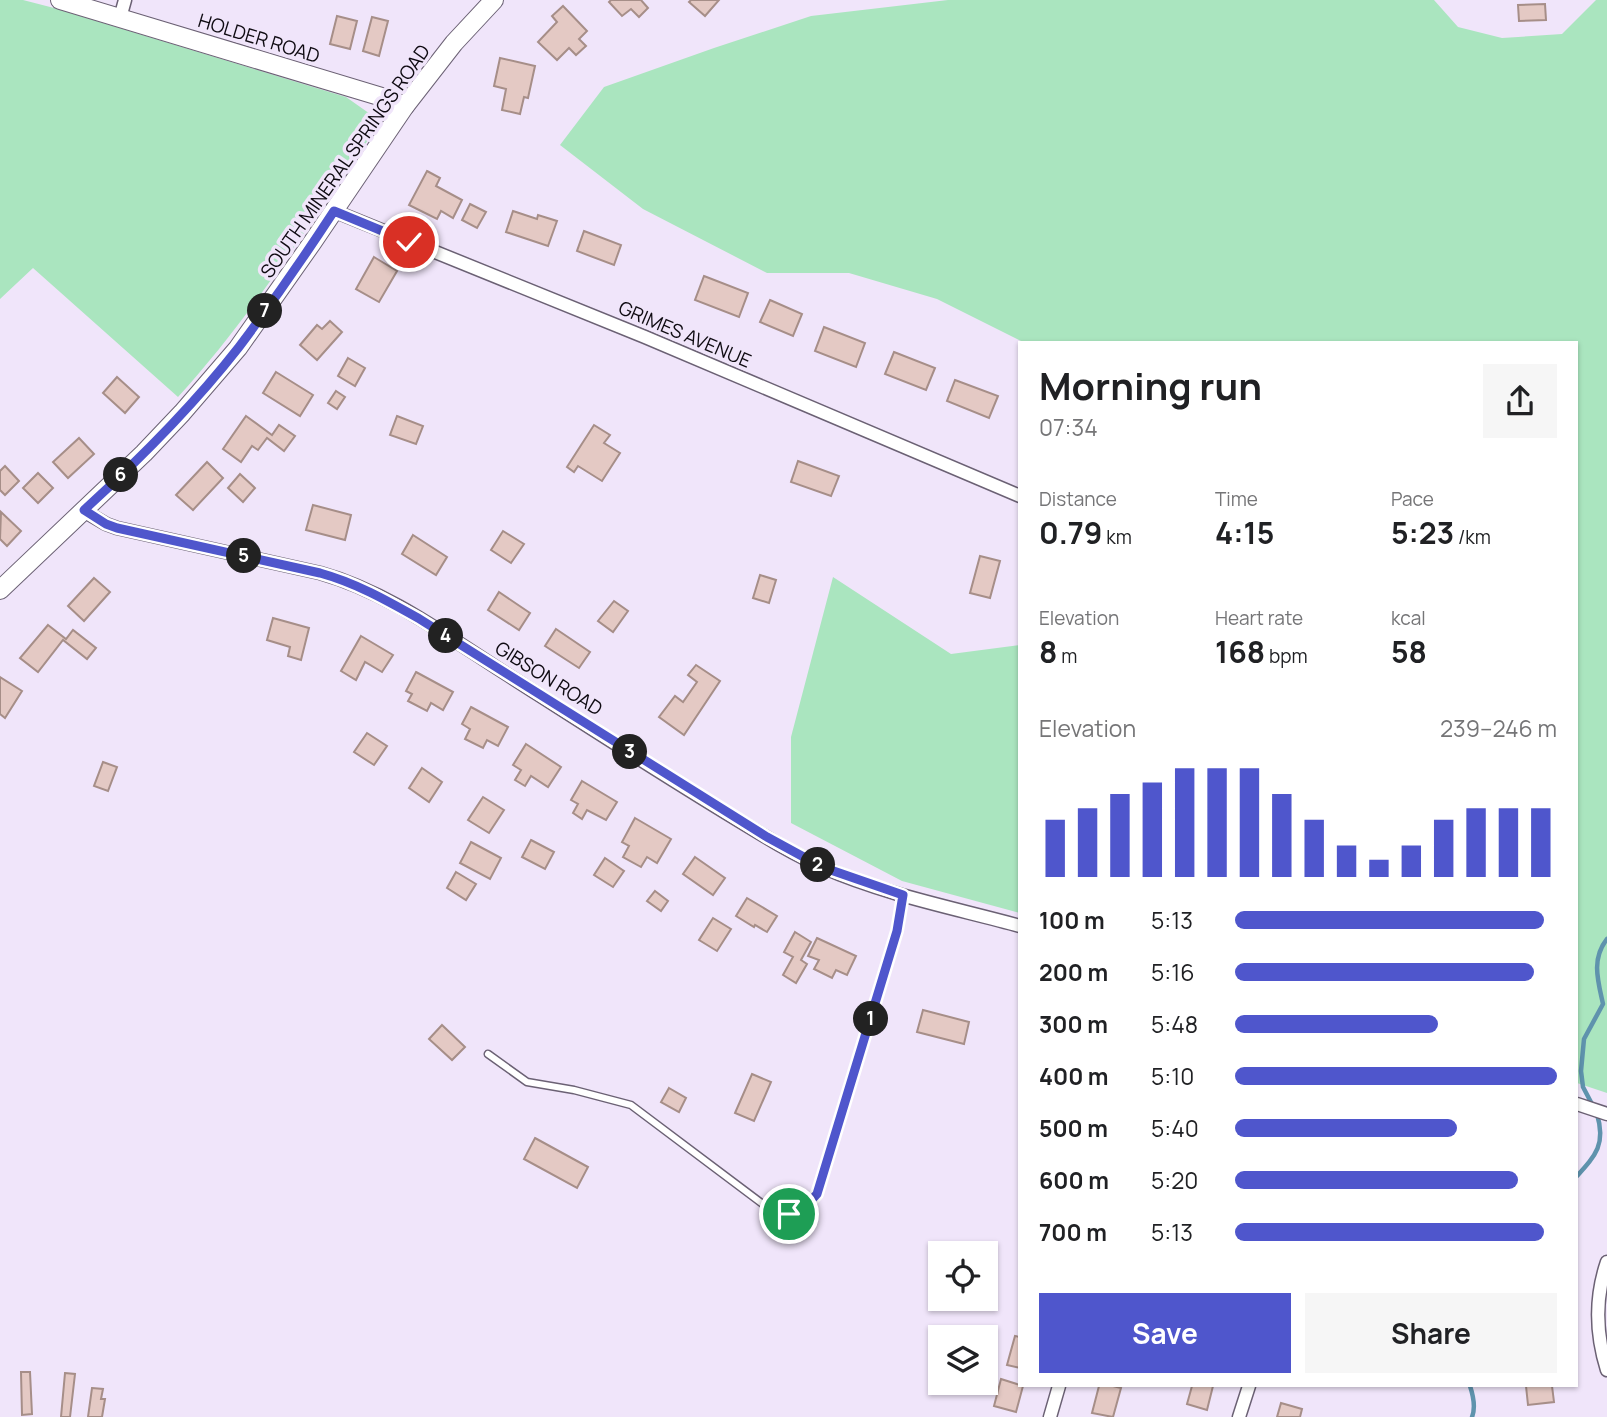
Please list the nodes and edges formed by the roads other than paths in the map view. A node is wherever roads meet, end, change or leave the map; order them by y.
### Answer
1 (60, 0) edge
2 (125, 0) edge
3 (494, 0) edge
4 (120, 18) junction
5 (405, 106) junction
6 (334, 211) junction
7 (1018, 495) edge
8 (84, 510) junction
9 (0, 590) edge
10 (903, 895) junction
11 (1018, 925) edge
12 (488, 1054) dead end
13 (1578, 1104) edge
14 (1607, 1114) edge
15 (1607, 1262) edge
16 (1607, 1370) edge
17 (1059, 1387) edge
18 (1248, 1387) edge
19 (1050, 1417) edge
20 (1239, 1417) edge

1 - 4 street, HOLDER ROAD
2 - 4 street
3 - 5 street, SOUTH MINERAL SPRINGS ROAD
4 - 5 street, HOLDER ROAD
5 - 6 street, SOUTH MINERAL SPRINGS ROAD
6 - 7 street, GRIMES AVENUE
6 - 8 street, SOUTH MINERAL SPRINGS ROAD
8 - 9 street, SOUTH MINERAL SPRINGS ROAD
8 - 10 street, GIBSON ROAD
10 - 11 street, GIBSON ROAD
10 - 12 lane
13 - 14 street
15 - 16 street
17 - 19 street
18 - 20 street

